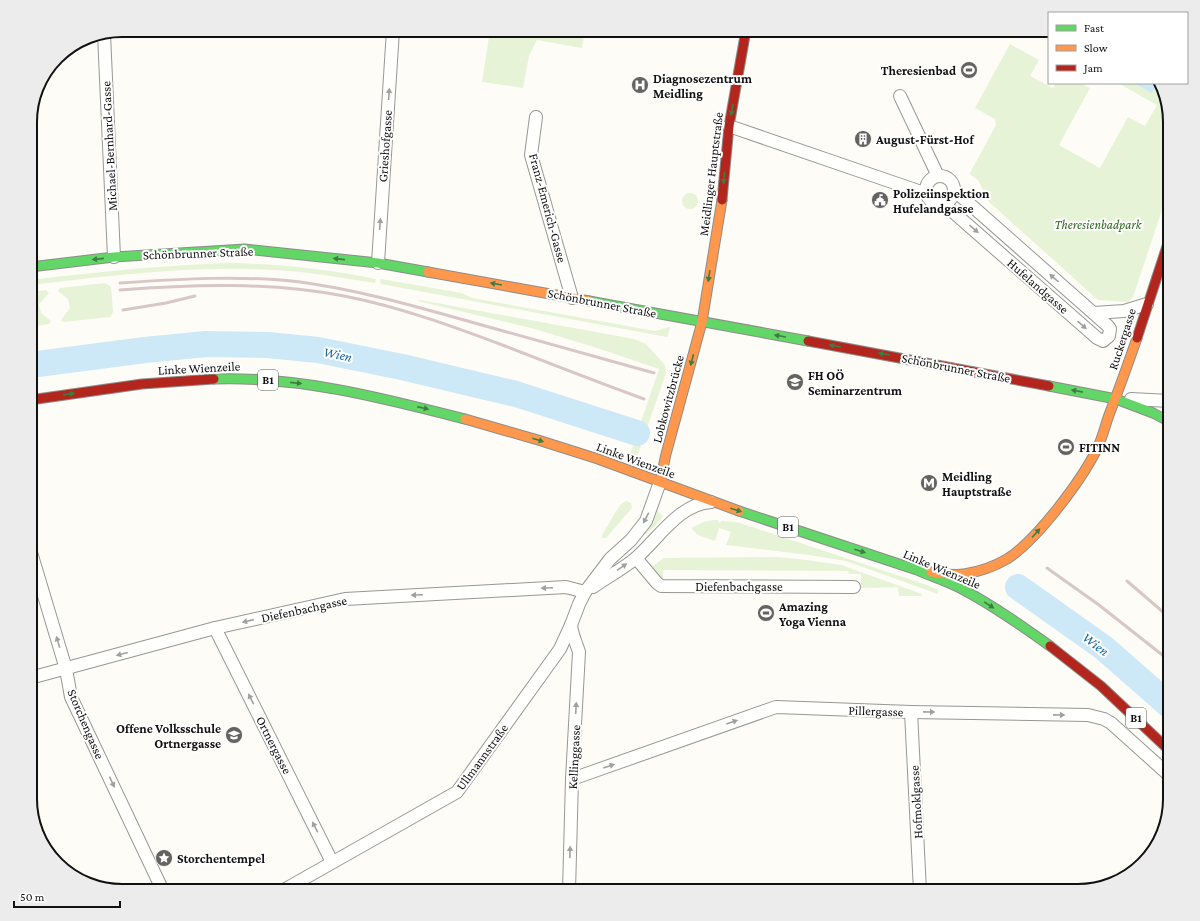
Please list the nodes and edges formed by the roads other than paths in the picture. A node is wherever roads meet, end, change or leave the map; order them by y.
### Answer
1 (393, 37) edge
2 (745, 37) edge
3 (104, 39) edge
4 (900, 96) dead end
5 (536, 117) dead end
6 (729, 126) junction
7 (938, 176) junction
8 (954, 191) junction
9 (926, 194) junction
10 (944, 204) junction
11 (114, 257) junction
12 (1163, 258) edge
13 (378, 263) junction
14 (37, 266) edge
15 (572, 298) junction
16 (1147, 304) junction
17 (1094, 313) junction
18 (702, 322) junction
19 (37, 399) edge
20 (1116, 399) junction
21 (1163, 401) edge
22 (1163, 418) edge
23 (660, 482) junction
24 (714, 502) junction
25 (636, 558) junction
26 (917, 570) junction
27 (37, 572) edge
28 (854, 587) dead end
29 (585, 592) junction
30 (571, 625) junction
31 (215, 628) junction
32 (66, 669) junction
33 (37, 676) edge
34 (911, 712) junction
35 (1163, 744) edge
36 (1163, 770) edge
37 (572, 779) junction
38 (332, 862) junction
39 (160, 884) edge
40 (294, 884) edge
41 (569, 884) edge
42 (920, 884) edge

13 -> 1 street, Grieshofgasse
2 -> 6 main road, Meidlinger Hauptstraße
3 - 11 street, Michael-Bernhard-Gasse
4 - 7 street
5 - 15 street, Franz-Emerich-Gasse
6 - 9 street
6 -> 18 main road, Meidlinger Hauptstraße
7 - 8 street
7 - 9 street
8 - 10 street
17 -> 8 street, Hufelandgasse
9 - 10 street
10 -> 17 street, Hufelandgasse
13 -> 11 main road, Schönbrunner Straße
11 -> 14 main road, Schönbrunner Straße
12 - 16 main road, Ruckergasse
15 -> 13 main road, Schönbrunner Straße
15 - 18 main road, Schönbrunner Straße
16 - 17 street
16 - 20 main road, Ruckergasse
20 -> 18 main road, Schönbrunner Straße
18 -> 23 main road, Lobkowitzbrücke
19 -> 23 main road, Linke Wienzeile / B1
20 - 21 street, Schönbrunner Straße
20 - 22 main road
26 -> 20 main road, Ruckergasse
23 - 24 main road, Linke Wienzeile / B1
23 -> 29 street, Ullmannstraße
24 - 25 street
24 -> 26 main road, Linke Wienzeile / B1
25 - 28 street, Diefenbachgasse
29 -> 25 street
26 -> 35 main road, Linke Wienzeile / B1
32 -> 27 street, Storchengasse
29 - 30 street, Ullmannstraße
29 -> 31 street, Diefenbachgasse
37 -> 30 street, Kellinggasse
30 - 38 street, Ullmannstraße
31 -> 32 street, Diefenbachgasse
38 -> 31 street, Ortnergasse
32 - 33 street, Diefenbachgasse
32 -> 39 street, Storchengasse
34 -> 36 street, Pillergasse
37 -> 34 street, Pillergasse
34 - 42 street, Hofmoklgasse
41 -> 37 street, Kellinggasse
38 - 40 street, Ullmannstraße

